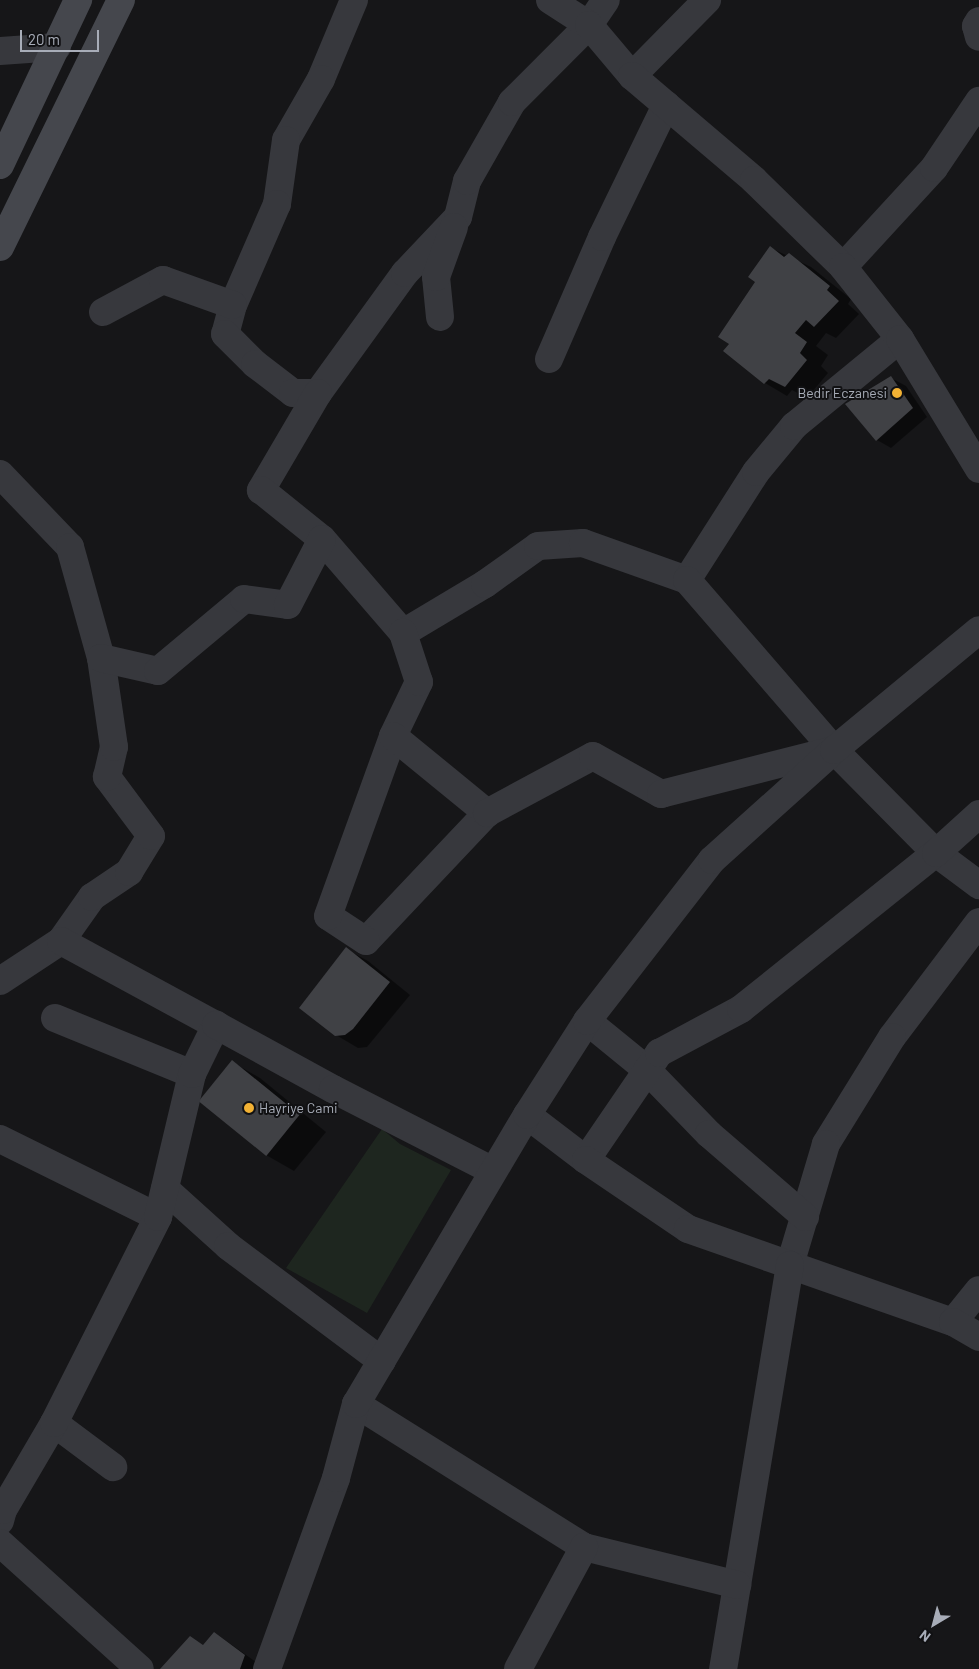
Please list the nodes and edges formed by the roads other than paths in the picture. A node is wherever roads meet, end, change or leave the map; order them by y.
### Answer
1 (78, 0) edge
2 (121, 0) edge
3 (354, 0) edge
4 (550, 0) edge
5 (606, 0) edge
6 (707, 0) edge
7 (979, 21) edge
8 (589, 25) junction
9 (979, 36) edge
10 (57, 47) junction
11 (1, 48) edge
12 (632, 76) junction
13 (979, 102) edge
14 (666, 105) junction
15 (0, 165) edge
16 (458, 217) junction
17 (0, 246) edge
18 (843, 267) junction
19 (233, 305) junction
20 (103, 312) dead end
21 (440, 317) dead end
22 (900, 339) junction
23 (549, 360) dead end
24 (318, 393) junction
25 (979, 469) edge
26 (0, 474) edge
27 (322, 539) junction
28 (687, 580) junction
29 (979, 630) edge
30 (403, 633) junction
31 (101, 658) junction
32 (393, 736) junction
33 (834, 750) junction
34 (487, 814) junction
35 (979, 814) edge
36 (936, 852) junction
37 (979, 885) edge
38 (979, 922) edge
39 (61, 941) junction
40 (0, 981) edge
41 (55, 1018) dead end
42 (587, 1021) junction
43 (216, 1024) junction
44 (647, 1070) junction
45 (192, 1074) junction
46 (527, 1115) junction
47 (0, 1139) edge
48 (586, 1160) junction
49 (493, 1171) junction
50 (165, 1189) junction
51 (158, 1217) junction
52 (805, 1217) junction
53 (790, 1264) junction
54 (979, 1290) edge
55 (953, 1322) junction
56 (979, 1337) edge
57 (382, 1360) junction
58 (356, 1404) junction
59 (54, 1423) junction
60 (113, 1467) dead end
61 (1, 1512) edge
62 (0, 1543) edge
63 (584, 1547) junction
64 (737, 1585) junction
65 (140, 1669) edge
66 (267, 1669) edge
67 (518, 1669) edge
68 (723, 1669) edge

1 - 10 main road
2 - 17 main road
3 - 19 street
4 - 8 street
5 - 8 street
6 - 12 street
7 - 9 street
8 - 12 street
8 - 16 street
10 - 11 street
10 - 15 main road
12 - 14 street
13 - 18 street
14 - 18 street
14 - 23 street
16 - 21 street
16 - 24 street
18 - 22 street
19 - 20 street
19 - 24 street
22 - 25 street
22 - 28 street
24 - 27 street
26 - 31 street
27 - 30 street
27 - 31 street
28 - 30 street
28 - 33 street
29 - 33 street
30 - 32 street
31 - 39 street
32 - 34 street
32 - 34 street
33 - 34 street
33 - 36 street
33 - 42 street
35 - 36 street
36 - 37 street
36 - 44 street
38 - 52 street
39 - 40 street
39 - 43 street
41 - 45 street
42 - 44 street
42 - 46 street
43 - 45 street
43 - 49 street
44 - 48 street
44 - 52 street
45 - 50 street
46 - 48 street
46 - 49 street
47 - 51 street
48 - 53 street
49 - 57 street
50 - 51 street
50 - 57 street
51 - 59 street
52 - 53 street
53 - 55 street
53 - 64 street
54 - 55 street
55 - 56 street
57 - 58 street
58 - 63 street
58 - 66 street
59 - 60 street
59 - 61 street
62 - 65 street
63 - 64 street
63 - 67 street
64 - 68 street

